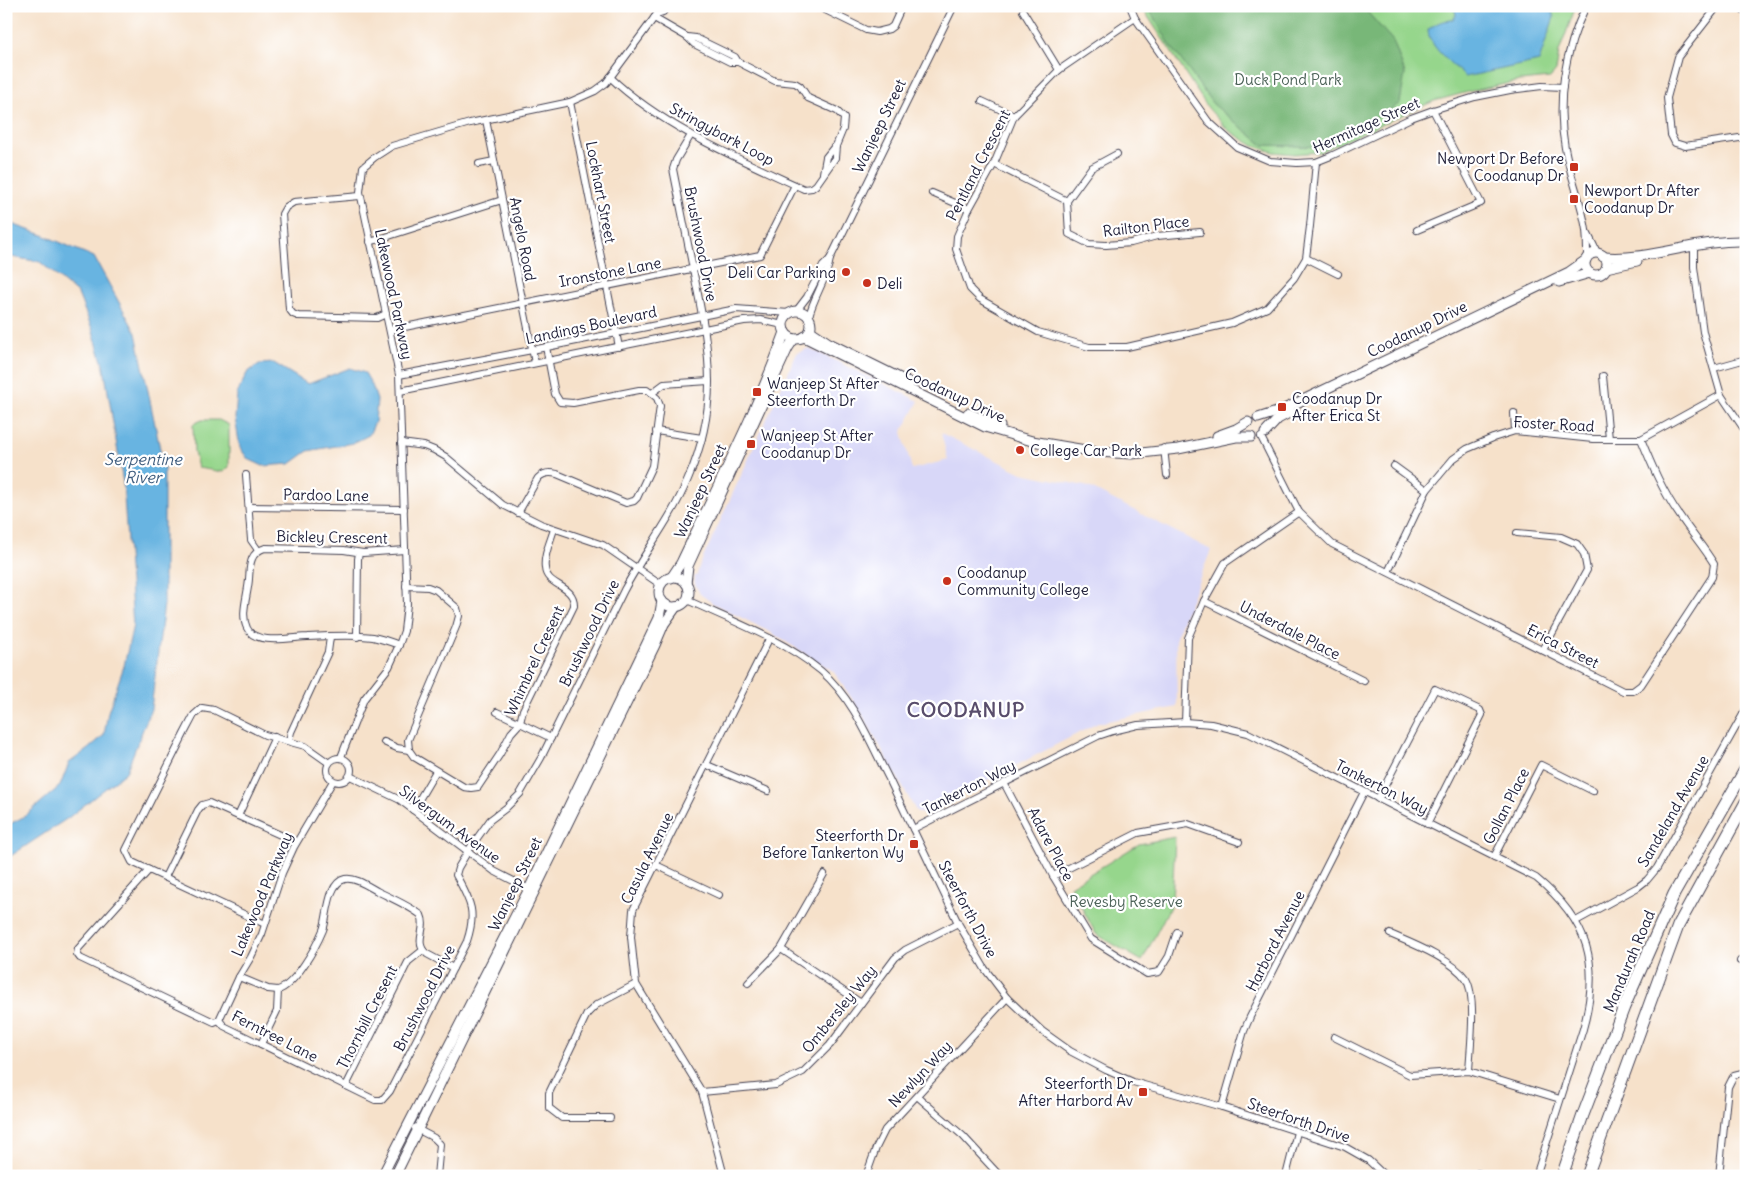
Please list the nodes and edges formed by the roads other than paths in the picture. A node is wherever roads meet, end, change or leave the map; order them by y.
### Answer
1 (656, 6) edge
2 (667, 6) edge
3 (817, 6) edge
4 (902, 6) edge
5 (954, 6) edge
6 (1130, 6) edge
7 (1586, 6) edge
8 (1718, 6) edge
9 (1739, 6) edge
10 (1023, 11) dead end
11 (1746, 12) edge
12 (655, 16) junction
13 (1135, 18) junction
14 (1059, 70) junction
15 (610, 78) junction
16 (1563, 87) junction
17 (982, 101) dead end
18 (570, 102) junction
19 (1433, 110) junction
20 (1014, 116) junction
21 (486, 120) junction
22 (691, 135) junction
23 (1746, 137) edge
24 (1117, 154) dead end
25 (494, 162) junction
26 (1316, 162) junction
27 (479, 164) dead end
28 (994, 164) junction
29 (795, 185) junction
30 (932, 193) dead end
31 (360, 196) junction
32 (502, 200) junction
33 (1067, 201) junction
34 (969, 208) junction
35 (1416, 230) dead end
36 (1586, 231) junction
37 (1200, 232) dead end
38 (1746, 241) edge
39 (370, 242) junction
40 (1746, 246) edge
41 (1694, 248) junction
42 (1601, 255) junction
43 (1306, 258) junction
44 (830, 259) junction
45 (1587, 259) junction
46 (692, 268) junction
47 (1606, 268) junction
48 (1590, 273) junction
49 (1338, 274) dead end
50 (607, 285) junction
51 (523, 302) junction
52 (793, 312) junction
53 (386, 314) junction
54 (702, 315) junction
55 (809, 316) junction
56 (784, 328) junction
57 (390, 330) junction
58 (704, 330) junction
59 (617, 333) junction
60 (807, 334) junction
61 (794, 339) junction
62 (619, 346) junction
63 (546, 347) junction
64 (532, 350) junction
65 (1746, 359) edge
66 (549, 361) junction
67 (535, 363) junction
68 (1714, 368) junction
69 (399, 375) junction
70 (1603, 376) dead end
71 (709, 381) junction
72 (400, 391) junction
73 (652, 393) junction
74 (1721, 396) junction
75 (1514, 413) dead end
76 (1258, 418) junction
77 (1248, 422) junction
78 (656, 431) junction
79 (1515, 431) junction
80 (1746, 432) edge
81 (1259, 435) junction
82 (702, 438) junction
83 (1608, 439) junction
84 (1641, 439) junction
85 (401, 443) junction
86 (1164, 449) junction
87 (1394, 466) dead end
88 (1167, 475) dead end
89 (246, 476) dead end
90 (1427, 490) junction
91 (248, 507) junction
92 (404, 509) junction
93 (1299, 512) junction
94 (518, 514) junction
95 (554, 529) junction
96 (1517, 533) dead end
97 (258, 550) junction
98 (405, 550) junction
99 (359, 552) junction
100 (636, 567) junction
101 (1388, 572) junction
102 (671, 578) junction
103 (686, 583) junction
104 (661, 585) junction
105 (406, 586) junction
106 (687, 600) junction
107 (1204, 600) junction
108 (662, 601) junction
109 (676, 607) junction
110 (330, 637) junction
111 (357, 637) junction
112 (770, 639) junction
113 (399, 645) junction
114 (1543, 650) junction
115 (1364, 681) dead end
116 (1746, 710) edge
117 (497, 712) dead end
118 (1185, 722) junction
119 (520, 723) junction
120 (275, 737) junction
121 (551, 738) junction
122 (289, 741) junction
123 (384, 742) dead end
124 (409, 750) junction
125 (341, 757) junction
126 (329, 762) junction
127 (708, 765) junction
128 (1746, 768) edge
129 (436, 770) junction
130 (350, 776) junction
131 (333, 781) junction
132 (1004, 783) junction
133 (768, 791) dead end
134 (1594, 791) dead end
135 (1364, 792) junction
136 (1378, 799) junction
137 (1746, 802) edge
138 (413, 810) junction
139 (238, 816) junction
140 (1427, 824) junction
141 (913, 829) junction
142 (296, 842) junction
143 (1240, 842) dead end
144 (468, 851) junction
145 (1494, 857) junction
146 (656, 865) junction
147 (149, 870) junction
148 (824, 874) dead end
149 (1053, 876) junction
150 (165, 877) junction
151 (532, 890) junction
152 (719, 894) dead end
153 (1576, 921) junction
154 (958, 923) junction
155 (265, 924) junction
156 (1177, 932) dead end
157 (1390, 934) dead end
158 (781, 949) junction
159 (422, 950) junction
160 (453, 968) junction
161 (239, 977) junction
162 (748, 983) dead end
163 (636, 984) junction
164 (278, 990) junction
165 (1007, 998) junction
166 (861, 1003) junction
167 (219, 1020) junction
168 (1334, 1038) dead end
169 (261, 1044) junction
170 (1469, 1071) junction
171 (1746, 1072) edge
172 (346, 1086) junction
173 (702, 1092) junction
174 (917, 1096) junction
175 (1560, 1099) junction
176 (375, 1100) joint
177 (1222, 1107) junction
178 (610, 1118) dead end
179 (408, 1124) junction
180 (418, 1129) junction
181 (1297, 1132) junction
182 (1478, 1173) dead end
183 (382, 1176) edge
184 (394, 1176) edge
185 (437, 1176) edge
186 (724, 1176) edge
187 (866, 1176) edge
188 (1000, 1176) edge
189 (1286, 1176) edge
190 (1386, 1176) edge
191 (1488, 1176) edge
192 (1536, 1176) edge
193 (1562, 1176) edge
194 (1587, 1176) edge
195 (1720, 1176) edge

1 - 12 street
2 - 12 street, Lakewood Parkway
3 - 4 street
5 - 44 street, Wanjeep Street
6 - 13 street, Hermitage Street
7 - 16 street
8 - 23 street
9 - 11 street
10 - 14 street
12 - 15 street, Lakewood Parkway
12 - 29 street
13 - 14 street, Pentland Crescent
13 - 26 street, Hermitage Street
14 - 20 street, Pentland Crescent
15 - 18 street, Lakewood Parkway
15 - 22 street, Stringybark Loop
16 - 19 street, Hermitage Street
16 - 36 street
17 - 20 street
18 - 21 street, Lakewood Parkway
18 - 50 street, Lockhart Street
19 - 26 street, Hermitage Street
19 - 35 street
20 - 28 street, Pentland Crescent
21 - 25 street, Angelo Road
21 - 31 street, Lakewood Parkway
22 - 29 street, Stringybark Loop
22 - 46 street, Brushwood Drive
24 - 33 street
25 - 27 street
25 - 32 street, Angelo Road
26 - 43 street, Pentland Crescent
28 - 33 street
28 - 34 street, Pentland Crescent
29 - 46 street, Ironstone Lane
30 - 34 street
31 - 39 street, Lakewood Parkway
31 - 53 street
32 - 39 street
32 - 51 street, Angelo Road
33 - 37 street, Railton Place
34 - 43 street, Pentland Crescent
36 - 42 street
36 - 45 street
38 - 41 main road
39 - 53 street, Lakewood Parkway
40 - 41 main road
41 - 42 main road
41 - 47 main road
41 - 68 street
42 - 45 main road
42 - 47 main road
43 - 49 street
44 - 52 street, Wanjeep Street
44 - 55 street, Wanjeep Street
45 - 48 main road
45 - 76 main road, Coodanup Drive
46 - 50 street, Ironstone Lane
46 - 54 street, Brushwood Drive
47 - 48 main road
48 - 81 main road, Coodanup Drive
50 - 51 street, Ironstone Lane
50 - 59 street, Lockhart Street
51 - 57 street, Ironstone Lane
51 - 64 street, Angelo Road
52 - 54 street, Landings Boulevard
52 - 55 main road
52 - 56 main road
53 - 57 street, Lakewood Parkway
54 - 58 street, Brushwood Drive
54 - 59 street, Landings Boulevard
55 - 60 main road
56 - 58 street, Landings Boulevard
56 - 61 main road
56 - 102 main road, Wanjeep Street
57 - 69 street, Lakewood Parkway
58 - 62 street, Landings Boulevard
58 - 71 street, Brushwood Drive
59 - 62 street, Lockhart Street
59 - 63 street, Landings Boulevard
60 - 61 main road
60 - 86 main road, Coodanup Drive
61 - 103 main road, Wanjeep Street
62 - 66 street, Landings Boulevard
63 - 64 street, Landings Boulevard
63 - 66 street
64 - 67 street, Angelo Road
64 - 69 street, Landings Boulevard
65 - 68 street
66 - 67 street, Landings Boulevard
66 - 73 street
67 - 72 street, Landings Boulevard
68 - 74 street
69 - 72 street, Lakewood Parkway
70 - 83 street
71 - 73 street
71 - 82 street, Brushwood Drive
72 - 85 street, Lakewood Parkway
73 - 78 street
74 - 80 street
74 - 84 street, Foster Road
75 - 79 street
76 - 77 main road, Coodanup Drive
76 - 81 main road
77 - 81 main road
77 - 86 main road, Coodanup Drive
78 - 82 street
78 - 94 street
79 - 83 street, Foster Road
79 - 90 street, Foster Road
81 - 86 main road, Coodanup Drive
81 - 93 street, Erica Street
82 - 100 street, Brushwood Drive
83 - 84 street, Foster Road
84 - 114 street, Erica Street
85 - 92 street, Lakewood Parkway
85 - 94 street
86 - 88 street
87 - 90 street
89 - 91 street
90 - 101 street, Foster Road
91 - 92 street, Pardoo Lane
91 - 97 street
92 - 98 street, Lakewood Parkway
93 - 101 street, Erica Street
93 - 107 street
94 - 95 street
95 - 100 street
95 - 119 street, Whimbrel Cresent
96 - 114 street
97 - 99 street, Bickley Crescent
97 - 110 street, Bickley Crescent
98 - 99 street, Bickley Crescent
98 - 105 street, Lakewood Parkway
99 - 111 street
100 - 104 street
100 - 121 street, Brushwood Drive
101 - 114 street, Erica Street
102 - 103 main road
102 - 104 main road
103 - 106 main road
104 - 108 main road
105 - 113 street, Lakewood Parkway
105 - 124 street
106 - 109 main road
106 - 112 street, Steerforth Drive
107 - 115 street, Underdale Place
107 - 118 street
108 - 109 main road
108 - 151 main road, Wanjeep Street
109 - 151 main road, Wanjeep Street
110 - 111 street, Bickley Crescent
110 - 122 street
111 - 113 street, Bickley Crescent
112 - 127 street, Casula Avenue
112 - 141 street, Steerforth Drive
113 - 125 street, Lakewood Parkway
116 - 153 street, Sandeland Avenue
117 - 119 street
118 - 132 street, Tankerton Way
118 - 135 street, Tankerton Way
119 - 121 street
119 - 129 street, Whimbrel Cresent
120 - 122 street
120 - 139 street
120 - 147 street
121 - 144 street, Brushwood Drive
122 - 126 street
123 - 124 street, Whimbrel Cresent
124 - 129 street, Whimbrel Cresent
125 - 126 street
125 - 130 street
126 - 131 street
127 - 133 street
127 - 146 street, Casula Avenue
128 - 193 highway, Mandurah Road
129 - 138 street
130 - 131 street
130 - 138 street, Silvergum Avenue
131 - 142 street, Lakewood Parkway
132 - 141 street, Tankerton Way
132 - 149 street, Adare Place
134 - 145 street, Gollan Place
135 - 136 street, Tankerton Way
135 - 177 street, Harbord Avenue
136 - 140 street, Tankerton Way
136 - 140 street
137 - 194 highway
138 - 144 street, Silvergum Avenue
139 - 142 street
139 - 150 street
140 - 145 street, Tankerton Way
141 - 154 street, Steerforth Drive
142 - 155 street, Lakewood Parkway
143 - 149 street
144 - 151 street, Silvergum Avenue
144 - 160 street, Brushwood Drive
145 - 153 street, Tankerton Way
146 - 152 street
146 - 163 street, Casula Avenue
147 - 150 street
147 - 167 street, Ferntree Lane
148 - 158 street
149 - 156 street, Adare Place
150 - 155 street
151 - 179 main road, Wanjeep Street
151 - 180 main road, Wanjeep Street
153 - 175 street, Tankerton Way
154 - 165 street, Steerforth Drive
154 - 166 street, Ombersley Way
155 - 161 street, Lakewood Parkway
157 - 170 street
158 - 162 street
158 - 166 street
159 - 160 street
159 - 164 street
159 - 172 street, Thornbill Cresent
160 - 176 street, Brushwood Drive
161 - 164 street
161 - 167 street, Lakewood Parkway
163 - 173 street, Casula Avenue
163 - 178 street
164 - 169 street
165 - 174 street, Newlyn Way
165 - 177 street, Steerforth Drive
166 - 173 street, Ombersley Way
167 - 169 street, Ferntree Lane
168 - 170 street
169 - 172 street, Ferntree Lane
170 - 175 street
171 - 195 street
172 - 176 street, Ferntree Lane
173 - 186 street, Casula Avenue
174 - 187 street, Newlyn Way
174 - 188 street
175 - 192 street, Tankerton Way
177 - 181 street, Steerforth Drive
179 - 180 street
179 - 183 main road, Wanjeep Street
180 - 184 main road, Wanjeep Street
180 - 185 street
181 - 189 street
181 - 190 street, Steerforth Drive
182 - 191 street

